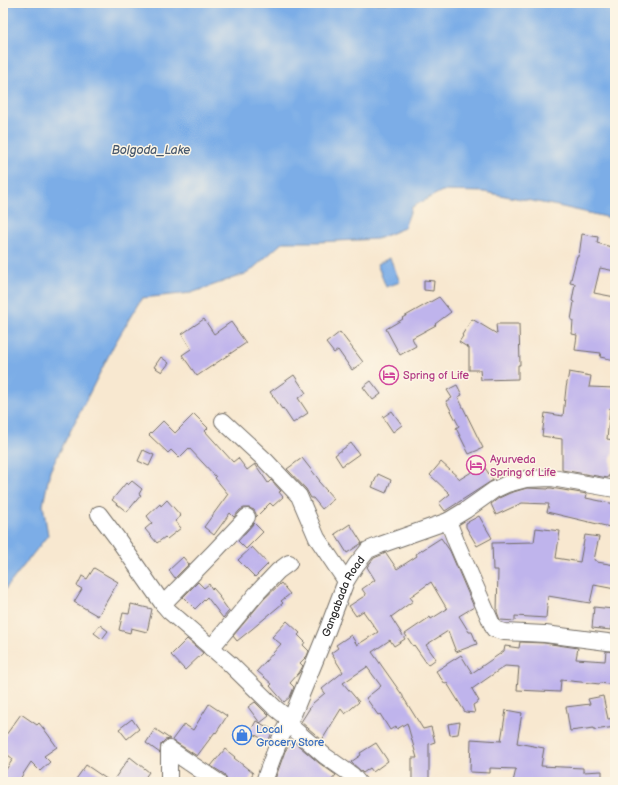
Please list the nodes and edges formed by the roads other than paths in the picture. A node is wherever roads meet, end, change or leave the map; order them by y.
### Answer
1 (222, 421) dead end
2 (615, 489) edge
3 (99, 514) dead end
4 (247, 517) dead end
5 (448, 521) junction
6 (289, 563) dead end
7 (346, 581) junction
8 (163, 604) junction
9 (615, 644) edge
10 (211, 648) junction
11 (288, 721) junction
12 (169, 782) edge
13 (218, 782) edge
14 (264, 782) edge
15 (358, 782) edge

1 - 7 street
2 - 5 street, Gangabada Road
3 - 8 street
4 - 8 street
5 - 7 street, Gangabada Road
5 - 9 street
6 - 10 street
7 - 11 street, Gangabada Road
8 - 10 street
10 - 11 street
11 - 14 street, Gangabada Road
11 - 15 street
12 - 13 street

